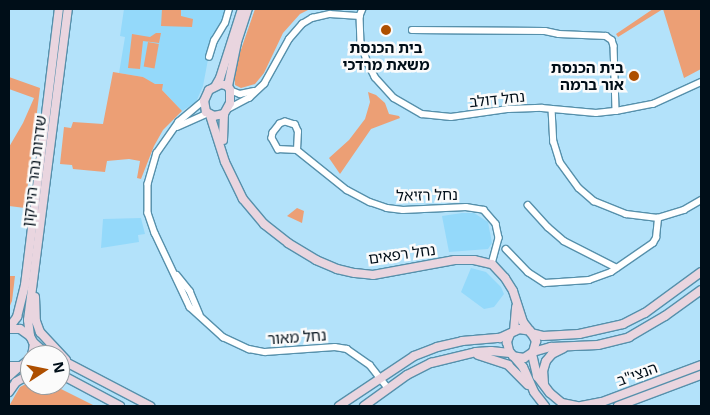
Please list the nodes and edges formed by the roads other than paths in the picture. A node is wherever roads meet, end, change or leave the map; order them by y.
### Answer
1 (60, 9) edge
2 (68, 9) edge
3 (229, 9) edge
4 (242, 9) edge
5 (248, 9) edge
6 (364, 9) edge
7 (360, 16) junction
8 (412, 30) dead end
9 (209, 57) dead end
10 (701, 82) edge
11 (216, 85) junction
12 (229, 88) junction
13 (258, 89) junction
14 (204, 100) junction
15 (552, 109) junction
16 (616, 111) junction
17 (225, 112) junction
18 (209, 114) junction
19 (175, 128) junction
20 (297, 150) junction
21 (225, 162) junction
22 (701, 200) edge
23 (528, 205) dead end
24 (658, 218) junction
25 (506, 249) dead end
26 (492, 264) junction
27 (617, 268) junction
28 (701, 272) edge
29 (34, 285) junction
30 (701, 290) edge
31 (517, 305) junction
32 (9, 328) edge
33 (512, 332) junction
34 (530, 332) junction
35 (31, 338) junction
36 (31, 345) edge
37 (37, 345) edge
38 (566, 348) junction
39 (533, 353) junction
40 (512, 354) junction
41 (466, 355) junction
42 (70, 364) edge
43 (701, 365) edge
44 (73, 366) junction
45 (20, 368) edge
46 (701, 375) edge
47 (9, 376) edge
48 (380, 377) junction
49 (20, 380) edge
50 (70, 380) edge
51 (70, 382) edge
52 (80, 385) junction
53 (388, 388) junction
54 (547, 389) junction
55 (9, 392) edge
56 (534, 392) junction
57 (120, 406) edge
58 (150, 406) edge
59 (339, 406) edge
60 (364, 406) edge
61 (545, 406) edge
62 (579, 406) edge
63 (618, 406) edge

1 - 32 main road, שדרות נהר הירקון
2 - 29 main road, שדרות נהר הירקון
3 - 9 street
4 - 11 main road
5 - 12 main road
6 - 7 street
7 - 13 street
7 - 15 street, נחל דולב
8 - 16 street
10 - 16 street, נחל דולב
11 - 12 main road
11 - 14 main road
12 - 13 street
12 - 17 main road
13 - 17 street
14 - 18 main road
14 - 19 street, נחל מאור
15 - 16 street, נחל דולב
15 - 24 street
17 - 18 main road
17 - 21 main road, נחל רפאים
18 - 19 street, נחל מאור
18 - 21 main road, נחל רפאים
19 - 48 street, נחל מאור
20 - 20 street, נחל רזיאל
20 - 26 street, נחל רזיאל
21 - 26 main road, נחל רפאים
22 - 24 street
23 - 27 street
24 - 27 street
25 - 27 street
26 - 31 main road
28 - 34 main road
29 - 35 main road, שדרות נהר הירקון
29 - 44 main road
30 - 38 main road
31 - 33 main road
31 - 34 main road
32 - 35 main road
33 - 34 main road
33 - 40 main road
33 - 48 main road
34 - 39 main road
35 - 36 main road, שדרות נהר הירקון
35 - 37 main road
38 - 39 main road
38 - 54 main road
39 - 40 main road
39 - 54 main road, הנצי"ב
40 - 41 main road
40 - 56 main road
41 - 53 main road
41 - 56 main road
42 - 44 main road
43 - 62 main road, הנצי"ב
44 - 58 main road
45 - 47 main road
46 - 63 main road, הנצי"ב
48 - 53 street, נחל מאור
48 - 59 main road
49 - 55 main road
50 - 52 main road
51 - 52 main road
52 - 57 main road
53 - 60 main road
54 - 62 main road, הנצי"ב
56 - 61 main road

